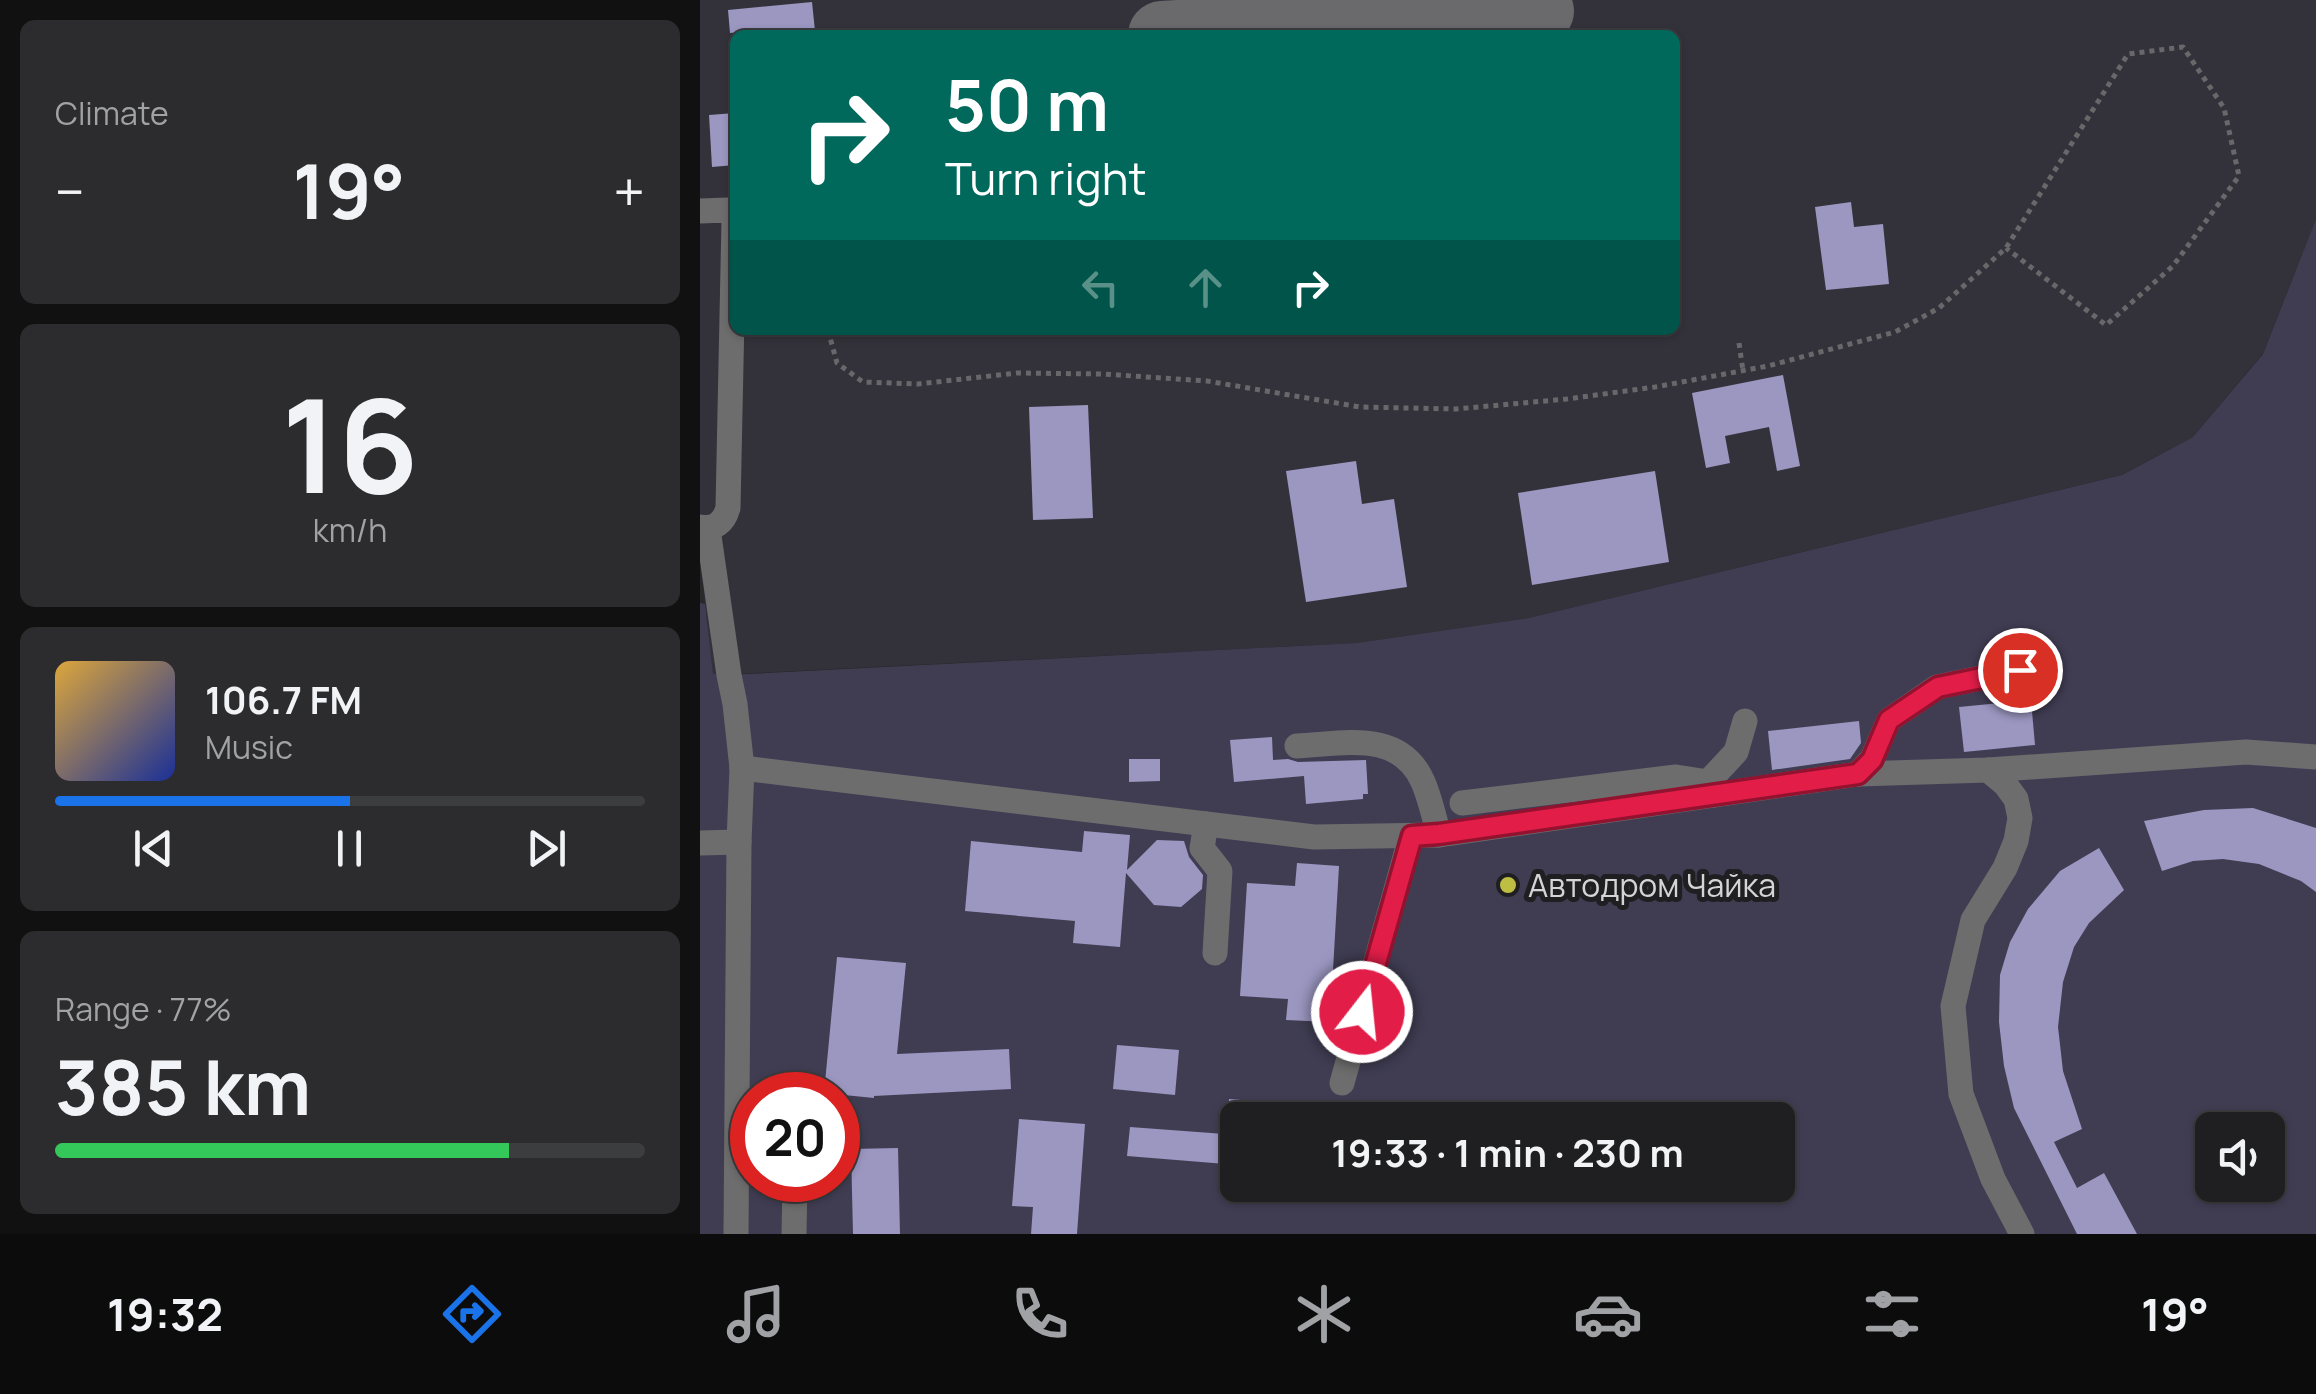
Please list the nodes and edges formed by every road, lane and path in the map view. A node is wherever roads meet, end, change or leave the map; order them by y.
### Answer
1 (700, 211) edge
2 (730, 213) edge
3 (2006, 248) junction
4 (732, 335) edge
5 (829, 335) edge
6 (1739, 342) dead end
7 (1743, 371) junction
8 (704, 528) edge
9 (2020, 670) dead end
10 (1746, 721) dead end
11 (1298, 746) dead end
12 (2316, 758) edge
13 (742, 768) junction
14 (1988, 770) junction
15 (1858, 774) junction
16 (1710, 788) junction
17 (1462, 803) dead end
18 (1206, 824) junction
19 (1439, 834) junction
20 (1412, 836) junction
21 (739, 842) junction
22 (700, 844) edge
23 (1215, 952) dead end
24 (743, 1072) edge
25 (1342, 1083) dead end
26 (738, 1202) edge
27 (795, 1202) edge
28 (736, 1234) edge
29 (794, 1234) edge
30 (2022, 1234) edge

1 - 2 street
3 - 3 path
3 - 7 path
4 - 8 street
5 - 7 path
6 - 7 path
8 - 13 street
9 - 15 street
10 - 16 street
11 - 19 street
12 - 14 street
13 - 18 street
13 - 21 street
14 - 15 street
14 - 30 street
15 - 16 street
16 - 17 street
16 - 19 street
18 - 20 street
18 - 23 street
19 - 20 street
20 - 25 street
21 - 22 street
21 - 24 street
26 - 28 street
27 - 29 street

